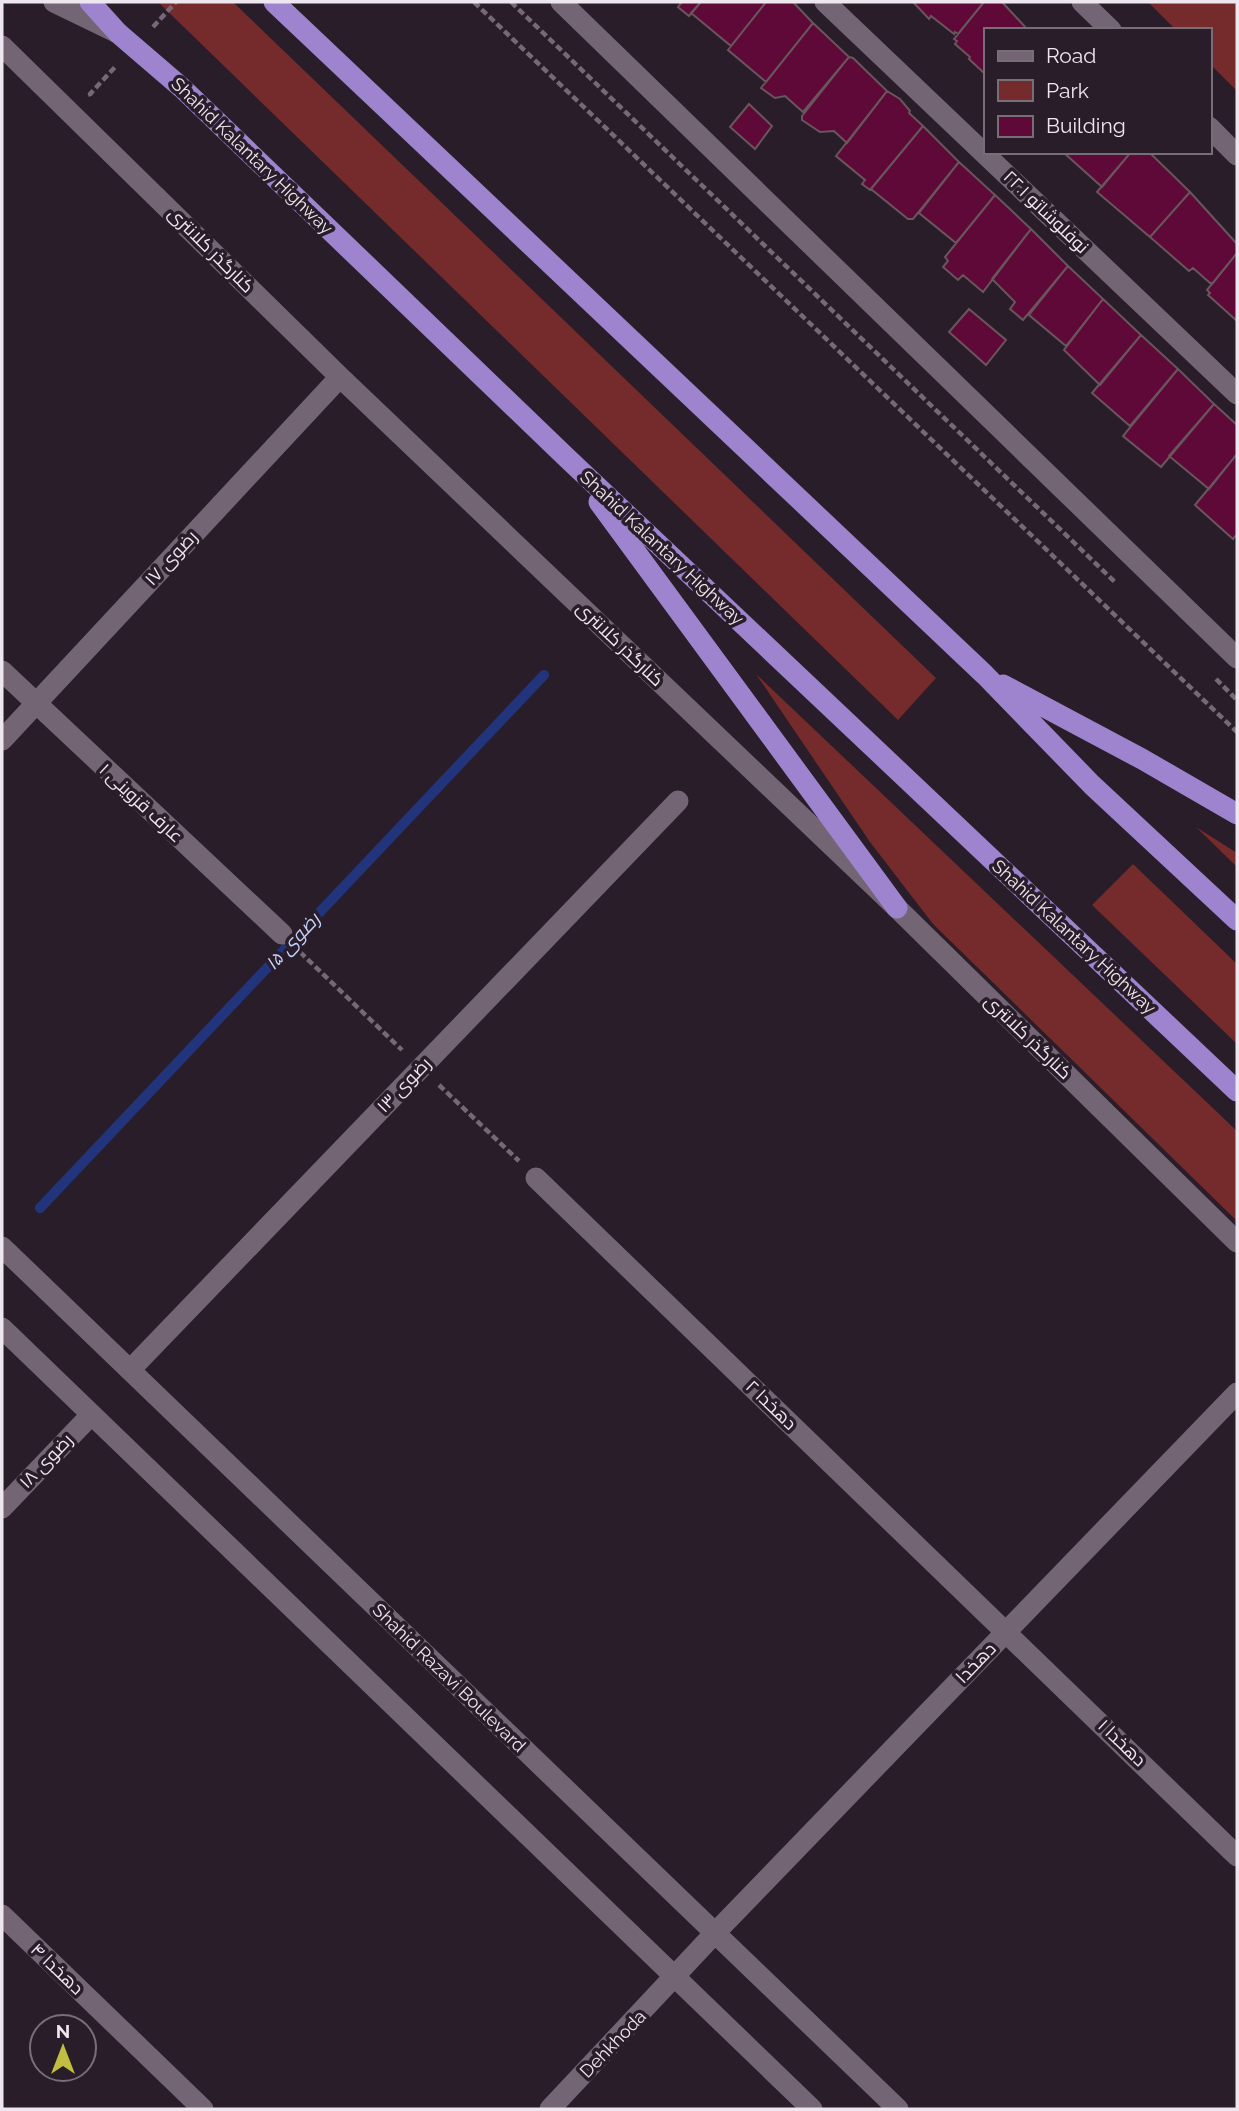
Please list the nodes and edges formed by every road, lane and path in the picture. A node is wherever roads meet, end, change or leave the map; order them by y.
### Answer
1 (54, 2) edge
2 (90, 2) edge
3 (274, 2) edge
4 (474, 2) edge
5 (511, 2) edge
6 (561, 2) edge
7 (825, 2) edge
8 (1082, 2) edge
9 (1109, 28) edge
10 (118, 33) junction
11 (2, 46) edge
12 (1211, 129) edge
13 (984, 153) edge
14 (985, 154) edge
15 (1237, 155) edge
16 (340, 377) junction
17 (1237, 394) edge
18 (567, 458) junction
19 (1123, 590) dead end
20 (1237, 658) edge
21 (2, 671) edge
22 (985, 675) junction
23 (1213, 676) dead end
24 (1237, 700) edge
25 (34, 704) junction
26 (1237, 732) edge
27 (2, 740) edge
28 (678, 800) dead end
29 (1237, 814) edge
30 (897, 908) junction
31 (1237, 920) edge
32 (282, 934) dead end
33 (1237, 1091) edge
34 (536, 1178) dead end
35 (1237, 1242) edge
36 (2, 1247) edge
37 (2, 1328) edge
38 (130, 1370) junction
39 (1237, 1393) edge
40 (91, 1415) junction
41 (2, 1507) edge
42 (1006, 1631) junction
43 (1237, 1856) edge
44 (2, 1915) edge
45 (714, 1934) junction
46 (675, 1978) junction
47 (202, 2109) edge
48 (550, 2109) edge
49 (812, 2109) edge
50 (898, 2109) edge

1 - 10 street
2 - 10 highway, Shahid Kalantary Highway
3 - 22 highway
4 - 26 path
5 - 19 path
6 - 20 street
7 - 13 street, نوفلوشاتو ۲۲.۱
8 - 9 street
10 - 18 highway, Shahid Kalantary Highway
11 - 16 street, کنارگذر کلانتری
12 - 15 street
14 - 17 street, نوفلوشاتو ۲۲.۱
16 - 25 street, رضوی ۱۷
16 - 30 street, کنارگذر کلانتری
18 - 30 highway
18 - 33 highway, Shahid Kalantary Highway
21 - 25 street, عارف قزوینی ۱
22 - 29 highway
22 - 31 highway
23 - 24 path
25 - 27 street, رضوی ۱۷
25 - 32 street, عارف قزوینی ۱
28 - 38 street, رضوی ۱۳
30 - 35 street, کنارگذر کلانتری
34 - 42 street, دهخدا ۲
36 - 38 street, Shahid Razavi Boulevard
37 - 40 street
38 - 45 street, Shahid Razavi Boulevard
39 - 42 street, دهخدا
40 - 41 street, رضوی ۱۸
40 - 46 street
42 - 43 street, دهخدا ۱
42 - 45 street, دهخدا
44 - 47 street, دهخدا ۴
45 - 46 street, دهخدا
45 - 50 street, Shahid Razavi Boulevard
46 - 48 street, Dehkhoda
46 - 49 street

